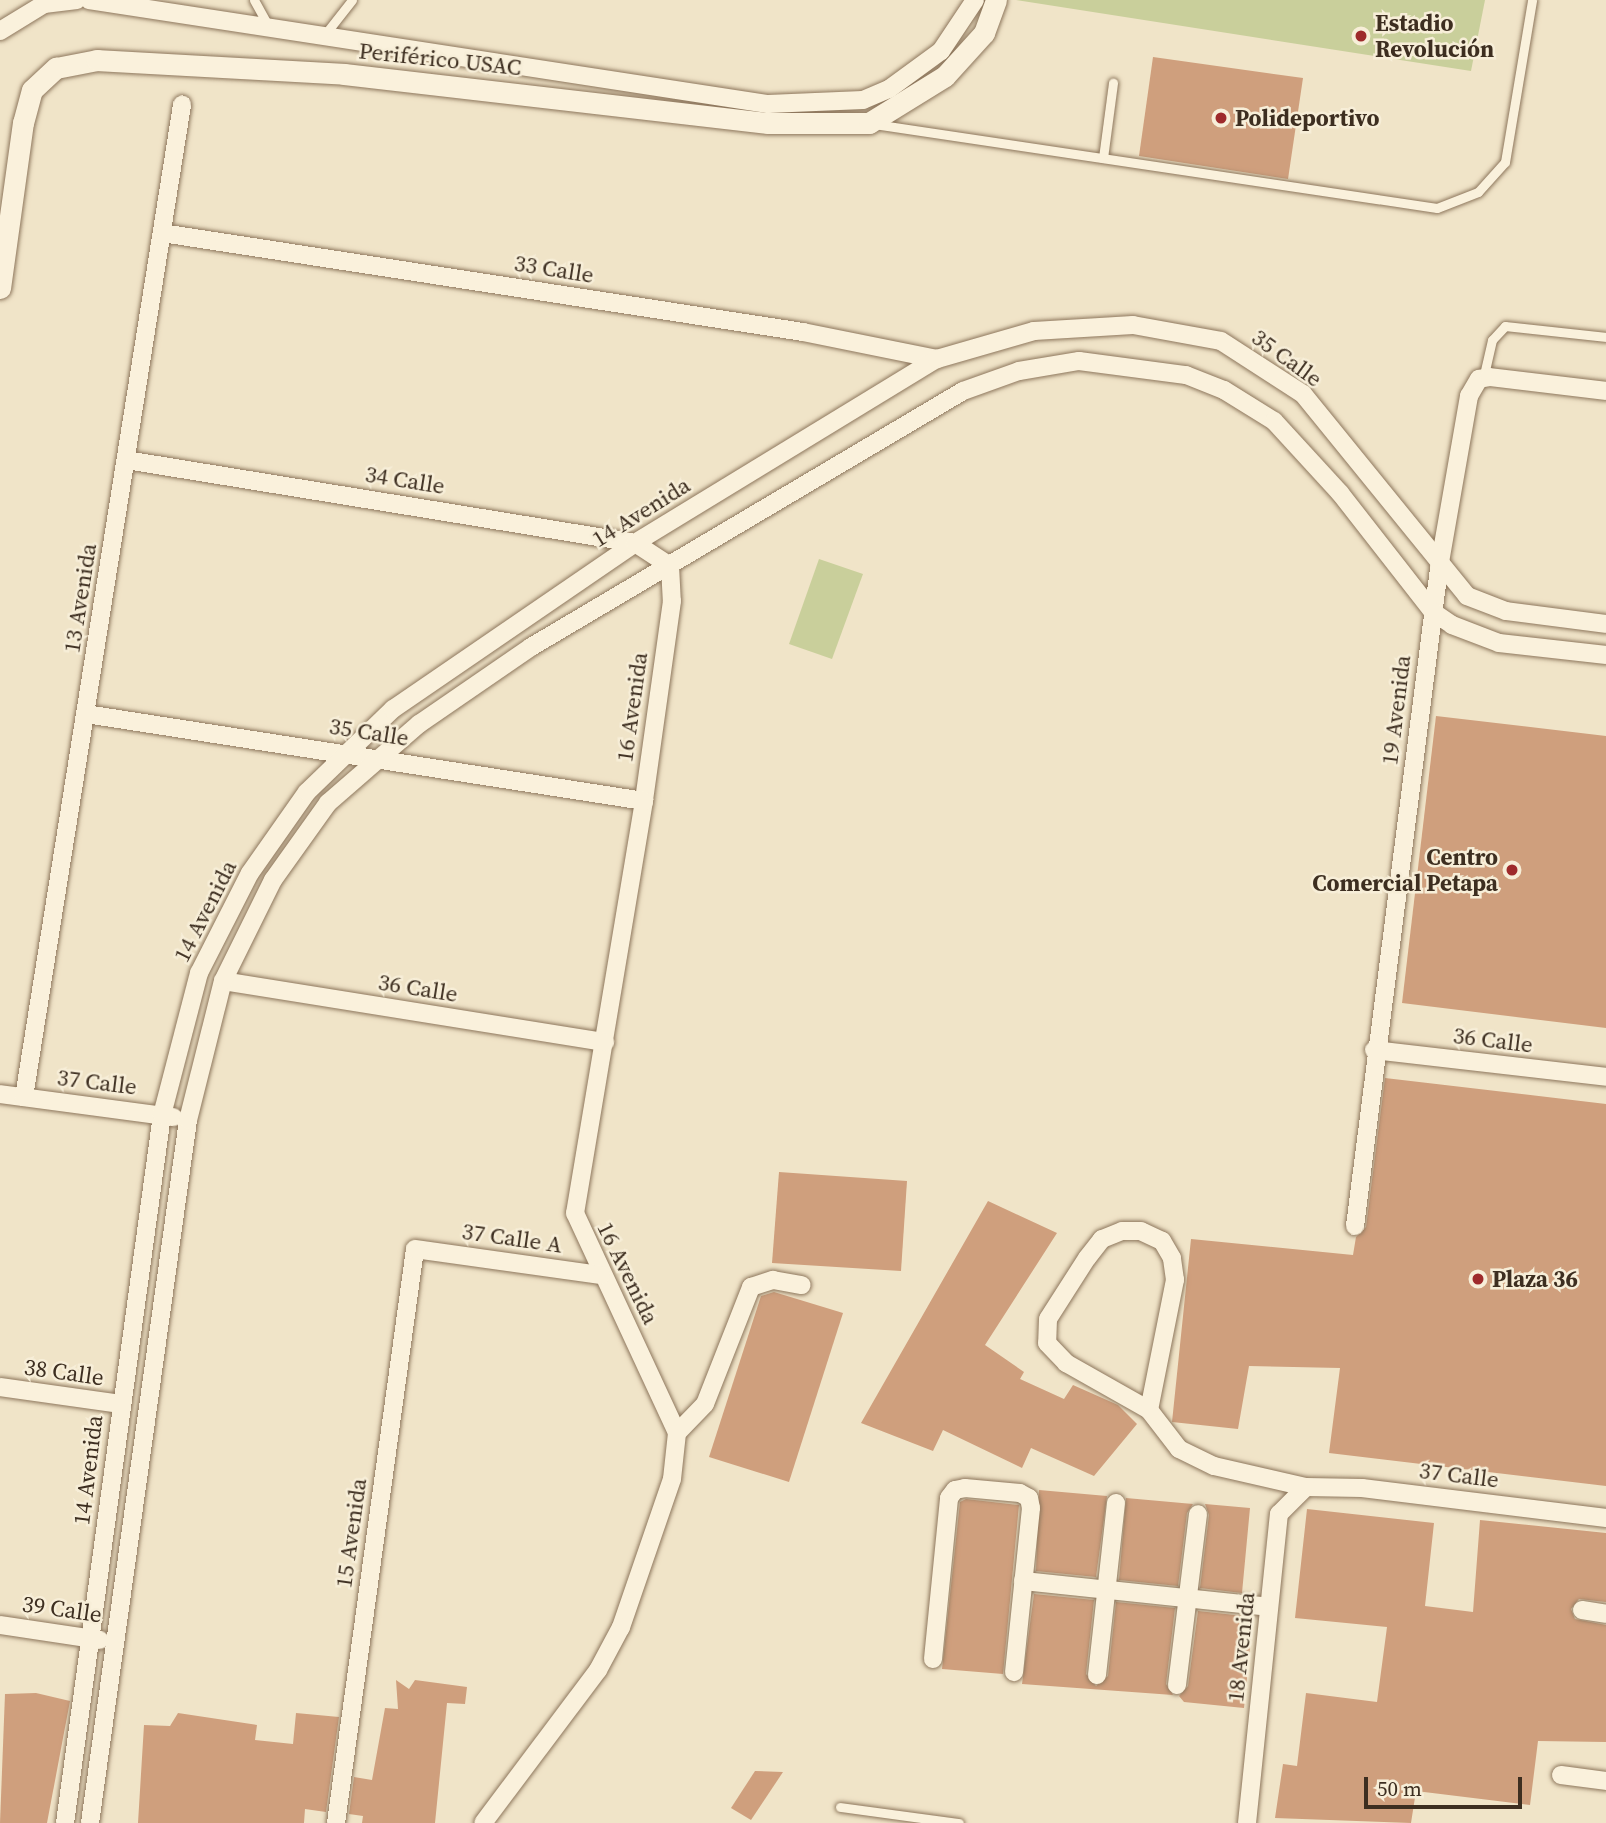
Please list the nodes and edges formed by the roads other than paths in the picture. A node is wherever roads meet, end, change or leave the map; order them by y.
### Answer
1 (77, 0) edge
2 (89, 0) edge
3 (254, 0) edge
4 (352, 0) edge
5 (975, 0) edge
6 (996, 0) edge
7 (1532, 0) edge
8 (269, 26) junction
9 (0, 31) edge
10 (326, 33) junction
11 (1113, 83) dead end
12 (182, 105) dead end
13 (869, 123) junction
14 (1103, 158) junction
15 (162, 233) junction
16 (0, 288) edge
17 (1606, 337) edge
18 (937, 359) junction
19 (1481, 379) junction
20 (1606, 391) edge
21 (126, 460) junction
22 (635, 543) junction
23 (670, 566) junction
24 (1439, 568) junction
25 (1433, 612) junction
26 (1606, 624) edge
27 (1606, 655) edge
28 (86, 714) junction
29 (343, 752) junction
30 (379, 757) junction
31 (644, 801) junction
32 (223, 981) junction
33 (605, 1042) junction
34 (1374, 1050) junction
35 (1606, 1077) edge
36 (0, 1094) edge
37 (24, 1097) junction
38 (162, 1115) junction
39 (188, 1120) junction
40 (1355, 1226) dead end
41 (415, 1249) joint
42 (601, 1275) junction
43 (802, 1285) dead end
44 (0, 1387) edge
45 (121, 1404) junction
46 (1149, 1410) junction
47 (677, 1433) junction
48 (1306, 1487) junction
49 (1116, 1503) dead end
50 (1198, 1514) dead end
51 (1606, 1518) edge
52 (1023, 1581) junction
53 (1106, 1590) junction
54 (1187, 1598) junction
55 (1269, 1606) junction
56 (1582, 1610) dead end
57 (1606, 1614) edge
58 (0, 1625) edge
59 (91, 1639) junction
60 (116, 1642) junction
61 (933, 1660) dead end
62 (1014, 1672) dead end
63 (1097, 1675) dead end
64 (1177, 1685) dead end
65 (1561, 1775) dead end
66 (1606, 1781) edge
67 (840, 1807) dead end
68 (65, 1823) edge
69 (90, 1823) edge
70 (336, 1823) edge
71 (484, 1823) edge
72 (959, 1823) edge
73 (1247, 1823) edge

1 - 9 street
2 - 8 street, Periférico USAC
3 - 8 lane
4 - 10 lane
5 - 10 street, Periférico USAC
6 - 13 street
7 - 14 lane
8 - 10 street, Periférico USAC
11 - 14 lane
12 - 15 street, 13 Avenida
13 - 14 lane
13 - 16 street, Periférico USAC
15 - 18 street, 33 Calle
15 - 21 street, 13 Avenida
17 - 19 lane
18 - 22 street, 14 Avenida
18 - 24 street, 35 Calle
19 - 20 street
19 - 24 street, 19 Avenida
21 - 22 street, 34 Calle
21 - 28 street, 13 Avenida
22 - 23 street, 34 Calle
22 - 29 street, 14 Avenida
23 - 25 street, 14 Avenida
23 - 30 street, 14 Avenida
23 - 31 street, 16 Avenida
24 - 25 street, 19 Avenida
24 - 26 street, 35 Calle
25 - 27 street
25 - 34 street, 19 Avenida
28 - 29 street, 35 Calle
28 - 37 street, 13 Avenida
29 - 30 street, 35 Calle
29 - 38 street, 14 Avenida
30 - 31 street, 35 Calle
30 - 32 street, 14 Avenida
31 - 33 street, 16 Avenida
32 - 33 street, 36 Calle
32 - 39 street, 14 Avenida
33 - 42 street, 16 Avenida
34 - 35 street, 36 Calle
34 - 40 street, 19 Avenida
36 - 37 street, 37 Calle
37 - 38 street, 37 Calle
38 - 39 street, 37 Calle
38 - 45 street, 14 Avenida
39 - 60 street, 14 Avenida
41 - 42 street, 37 Calle A
41 - 70 street, 15 Avenida
42 - 47 street, 16 Avenida
43 - 47 street
44 - 45 street, 38 Calle
45 - 59 street, 14 Avenida
46 - 46 street
46 - 48 street, 37 Calle
47 - 71 street
48 - 51 street, 37 Calle
48 - 55 street, 18 Avenida
49 - 53 street
50 - 54 street
52 - 53 street
52 - 61 street
52 - 62 street
53 - 54 street
53 - 63 street
54 - 55 street
54 - 64 street
55 - 73 street, 18 Avenida
56 - 57 street
58 - 59 street, 39 Calle
59 - 60 street, 39 Calle
59 - 68 street, 14 Avenida
60 - 69 street, 14 Avenida
65 - 66 street
67 - 72 lane

